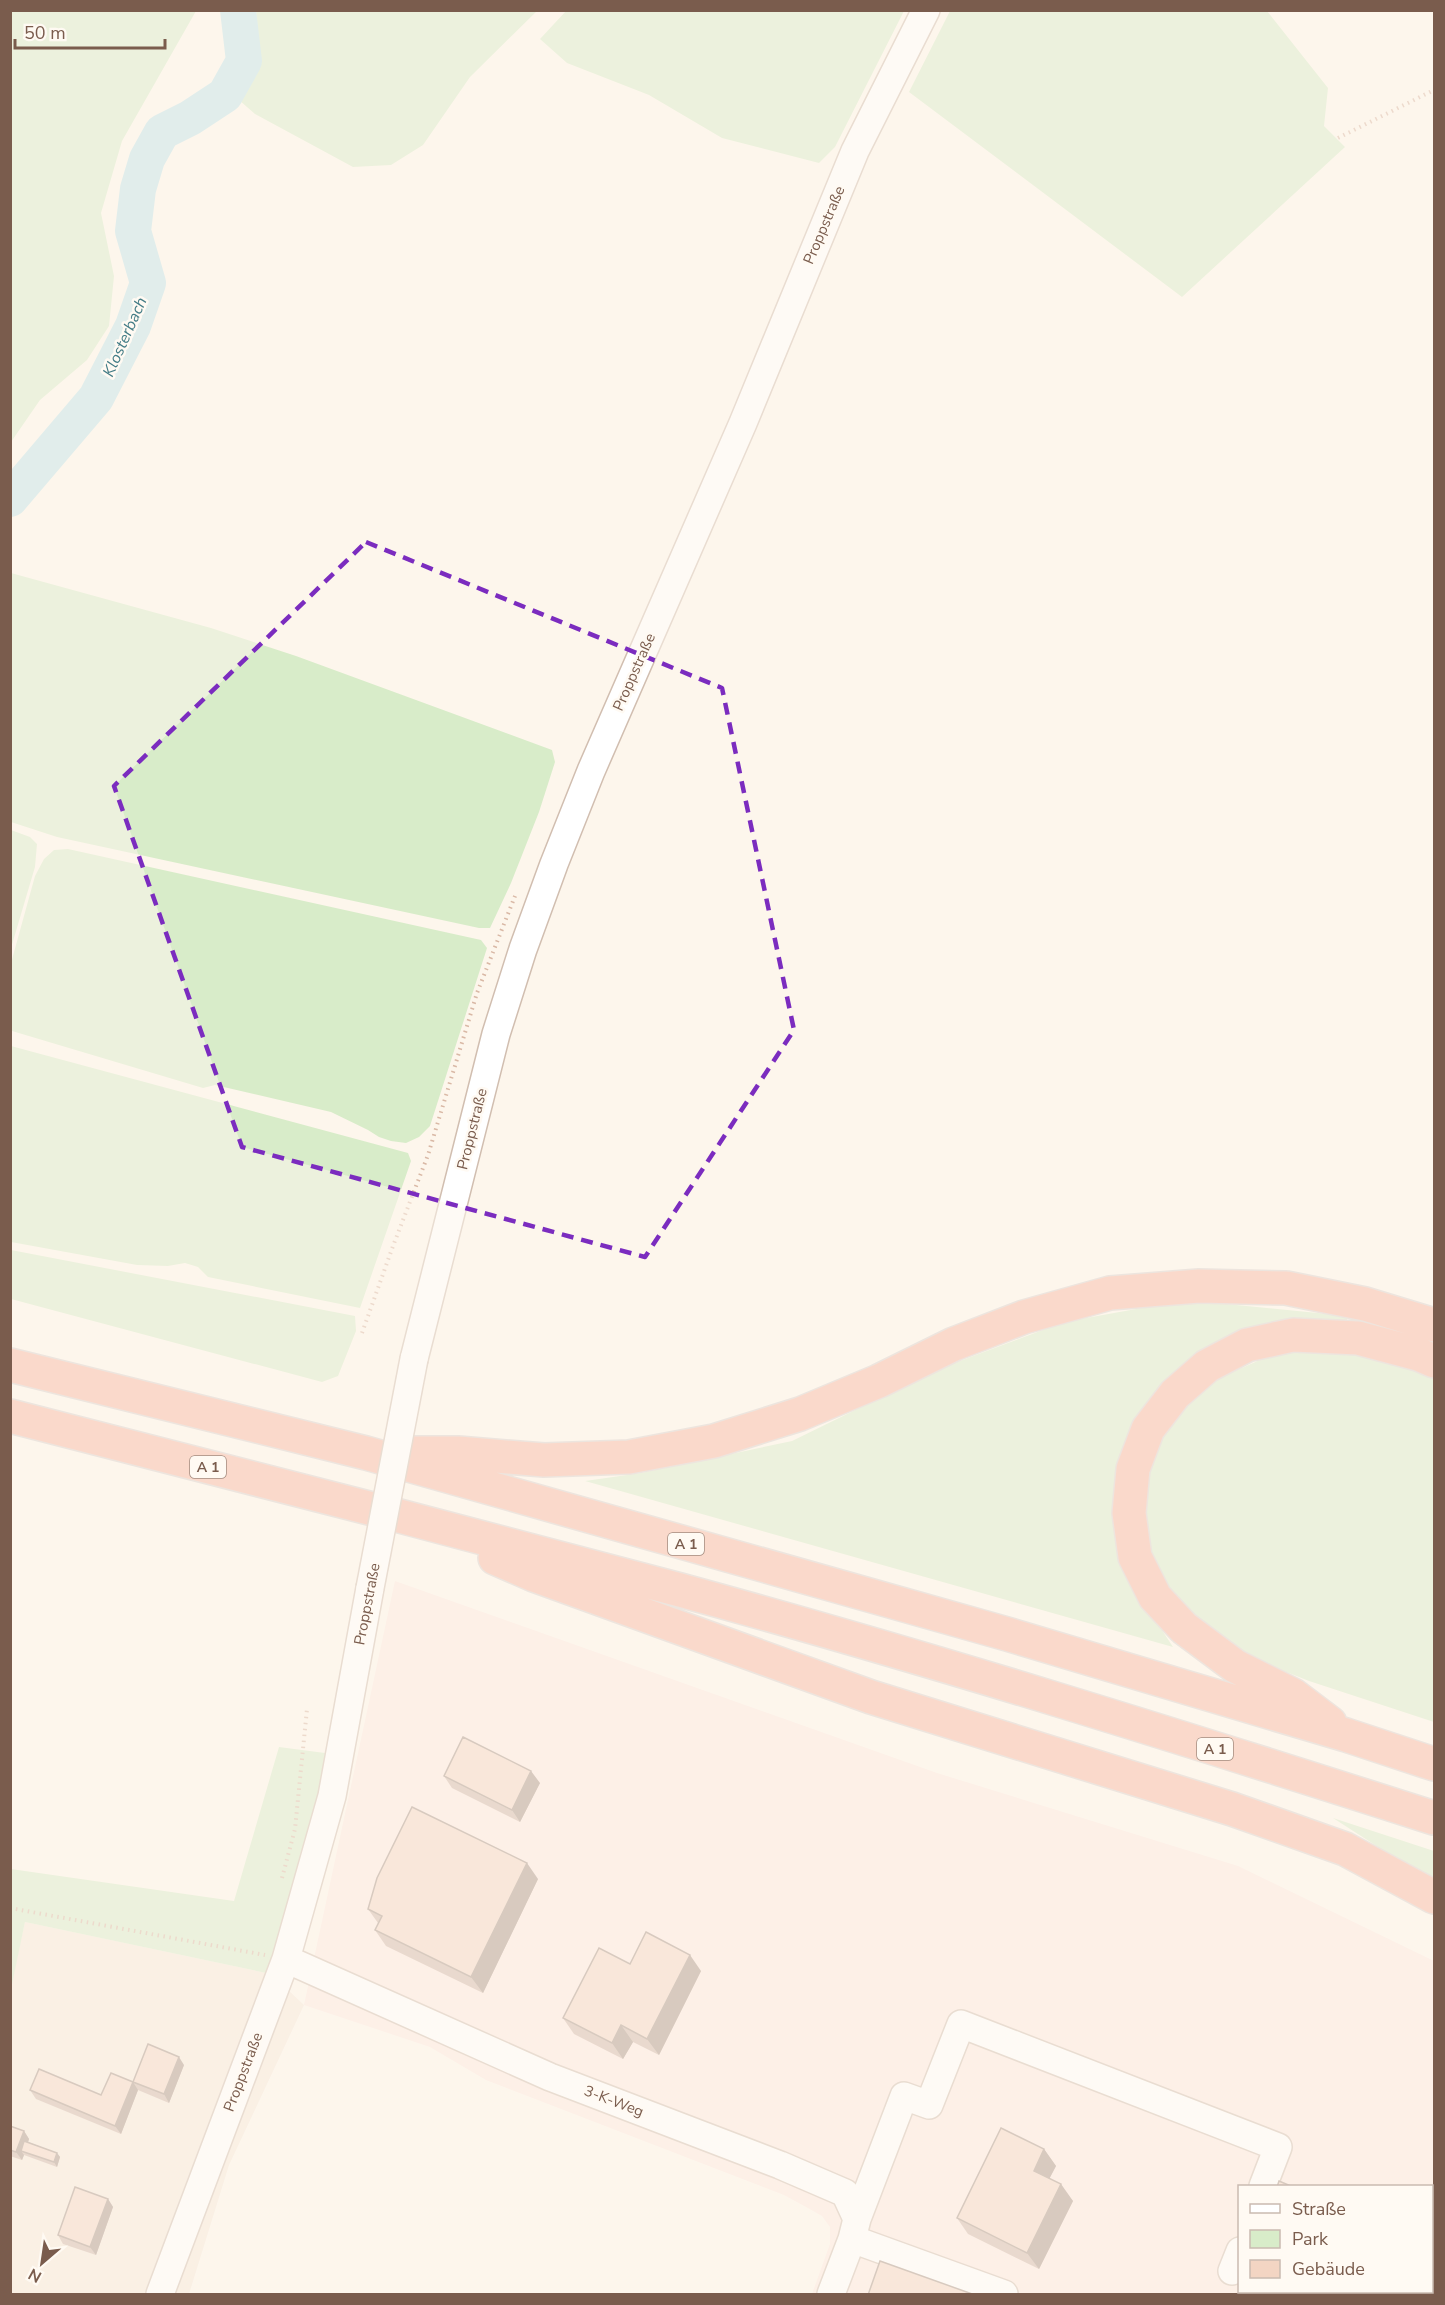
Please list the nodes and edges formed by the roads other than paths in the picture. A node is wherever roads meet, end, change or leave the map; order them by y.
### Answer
1 (926, 10) edge
2 (1434, 1325) edge
3 (1434, 1361) edge
4 (10, 1365) edge
5 (10, 1416) edge
6 (366, 1453) junction
7 (406, 1517) junction
8 (1346, 1735) junction
9 (1434, 1764) edge
10 (1434, 1818) edge
11 (1434, 1897) edge
12 (272, 1952) junction
13 (1264, 2185) edge
14 (854, 2229) junction
15 (160, 2295) edge
16 (831, 2295) edge
17 (1005, 2295) edge

1 - 12 street, Proppstraße, bridge
2 - 6 highway
3 - 8 highway
4 - 6 highway, A 1
5 - 7 highway, A 1
6 - 8 highway, A 1
7 - 10 highway, A 1
7 - 11 highway
8 - 9 highway, A 1
12 - 14 street, 3-K-Weg
12 - 15 street, Proppstraße
13 - 14 street
14 - 16 street
14 - 17 street

